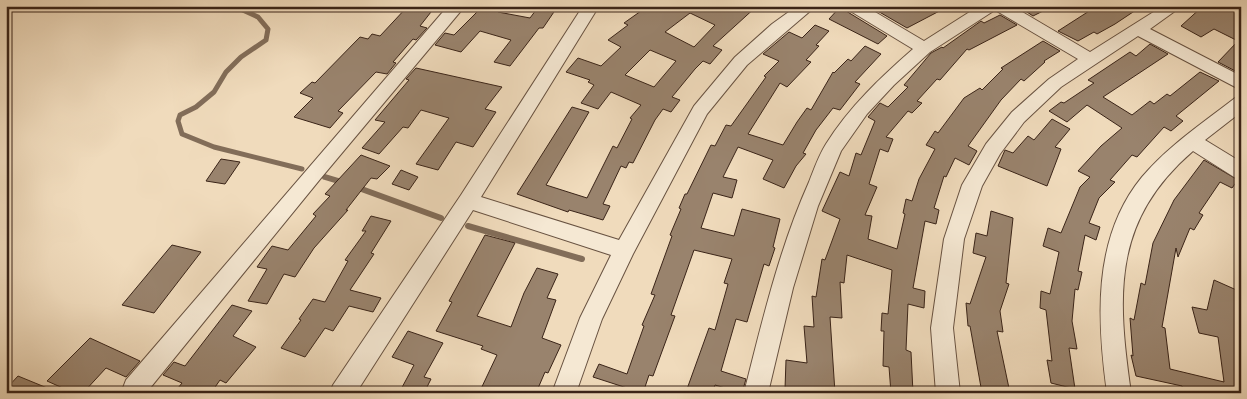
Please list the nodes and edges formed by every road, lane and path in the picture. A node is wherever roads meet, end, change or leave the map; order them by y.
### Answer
1 (457, 6) edge
2 (591, 6) edge
3 (808, 6) edge
4 (853, 6) edge
5 (990, 6) edge
6 (1000, 6) edge
7 (1174, 6) edge
8 (1138, 30) junction
9 (924, 48) junction
10 (1090, 58) junction
11 (1241, 84) edge
12 (1241, 102) edge
13 (1192, 141) junction
14 (1241, 172) edge
15 (468, 201) junction
16 (624, 250) junction
17 (133, 393) edge
18 (342, 393) edge
19 (564, 393) edge
20 (756, 393) edge
21 (948, 393) edge
22 (1120, 393) edge

1 - 17 street
2 - 15 street
3 - 16 street
4 - 9 street
5 - 9 street
6 - 10 street
7 - 8 street
8 - 10 street
8 - 11 street
9 - 20 street
10 - 21 street
12 - 13 street
13 - 14 street
13 - 22 street
15 - 16 street
15 - 18 street
16 - 19 street

